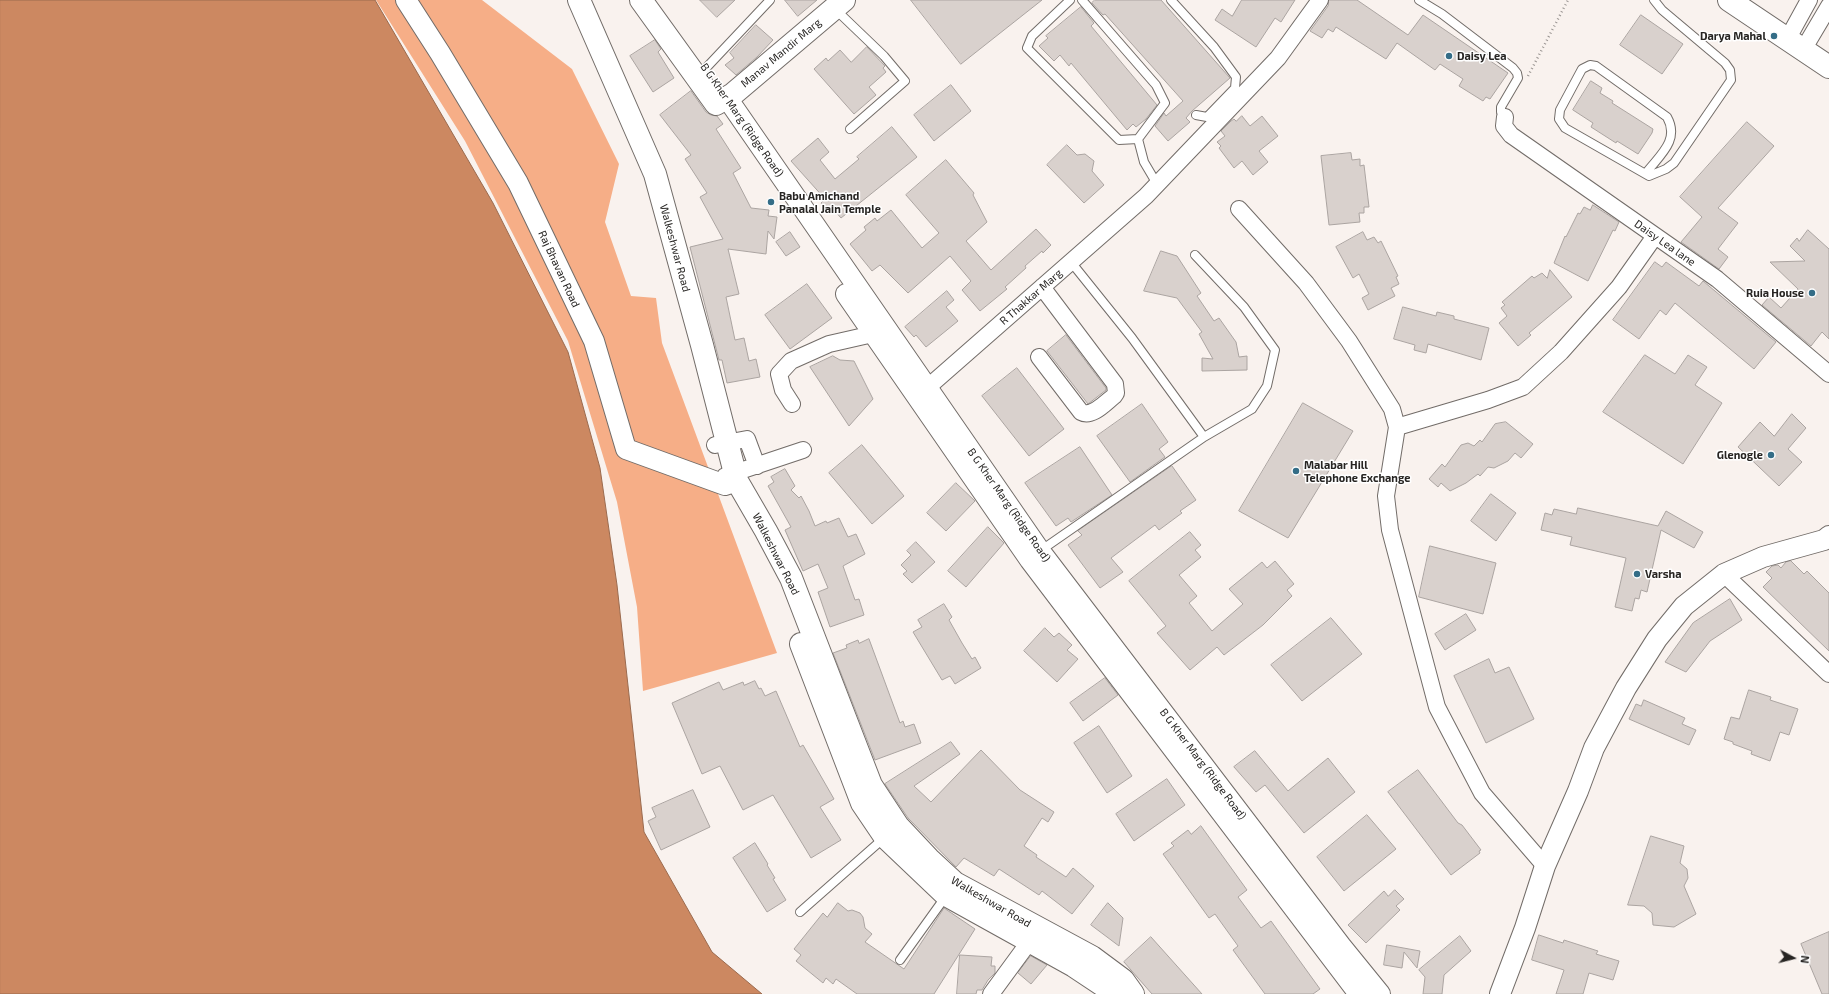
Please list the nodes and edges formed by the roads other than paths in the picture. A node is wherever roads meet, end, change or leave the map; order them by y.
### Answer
1 (406, 0) edge
2 (566, 0) edge
3 (579, 0) edge
4 (641, 0) edge
5 (658, 0) edge
6 (770, 0) edge
7 (1070, 0) edge
8 (1082, 0) edge
9 (1171, 0) edge
10 (1320, 0) edge
11 (1419, 0) edge
12 (1654, 0) edge
13 (1728, 0) edge
14 (1809, 0) edge
15 (839, 4) edge
16 (1829, 6) edge
17 (1795, 45) junction
18 (1829, 67) edge
19 (706, 68) junction
20 (721, 101) junction
21 (1196, 115) dead end
22 (1505, 117) joint
23 (850, 129) dead end
24 (1138, 139) junction
25 (1646, 173) junction
26 (1157, 184) junction
27 (1239, 209) dead end
28 (1655, 236) junction
29 (1195, 256) dead end
30 (1071, 262) junction
31 (1037, 291) junction
32 (1061, 330) dead end
33 (873, 334) junction
34 (1039, 357) dead end
35 (1829, 374) edge
36 (922, 392) junction
37 (792, 404) dead end
38 (1397, 427) junction
39 (1204, 437) junction
40 (721, 444) junction
41 (803, 450) dead end
42 (757, 466) junction
43 (730, 479) junction
44 (1829, 536) edge
45 (1035, 556) junction
46 (1724, 574) junction
47 (1829, 674) edge
48 (891, 832) junction
49 (1545, 866) junction
50 (950, 889) junction
51 (800, 912) dead end
52 (1034, 935) junction
53 (900, 960) dead end
54 (991, 994) edge
55 (1110, 994) edge
56 (1133, 994) edge
57 (1360, 994) edge
58 (1380, 994) edge
59 (1500, 994) edge

1 - 43 street, Raj Bhavan Road
2 - 40 main road, Walkeshwar Road
3 - 40 main road, Walkeshwar Road
4 - 20 main road, B G Kher Marg (Ridge Road)
5 - 19 main road, B G Kher Marg (Ridge Road)
6 - 19 lane
7 - 24 lane
8 - 24 lane
9 - 21 lane
10 - 26 street, R Thakkar Marg
11 - 22 lane
12 - 25 lane
13 - 17 main road
14 - 17 street
15 - 20 main road, Manav Mandir Marg
15 - 23 lane
16 - 17 street
17 - 18 main road
19 - 20 main road, B G Kher Marg (Ridge Road)
20 - 33 street, B G Kher Marg (Ridge Road)
20 - 36 street, B G Kher Marg (Ridge Road)
22 - 28 street, Daisy Lea lane
24 - 26 lane
25 - 25 lane
26 - 30 street, R Thakkar Marg
27 - 38 street
28 - 35 street, Daisy Lea lane
28 - 38 street
29 - 39 lane
30 - 31 street, R Thakkar Marg
30 - 39 lane
31 - 32 street
31 - 34 street
31 - 36 street, R Thakkar Marg
33 - 36 street, B G Kher Marg (Ridge Road)
33 - 37 street
36 - 45 street, B G Kher Marg (Ridge Road)
38 - 49 street
39 - 45 lane
40 - 42 street
40 - 43 main road, Walkeshwar Road
41 - 42 street
42 - 43 street
43 - 48 main road, Walkeshwar Road
44 - 46 street
45 - 57 street, B G Kher Marg (Ridge Road)
45 - 58 street, B G Kher Marg (Ridge Road)
46 - 47 street
46 - 49 street
48 - 50 main road, Walkeshwar Road
48 - 51 lane
49 - 59 street
50 - 52 main road, Walkeshwar Road
50 - 53 lane
52 - 54 street
52 - 55 main road, Walkeshwar Road
52 - 56 main road, Walkeshwar Road

